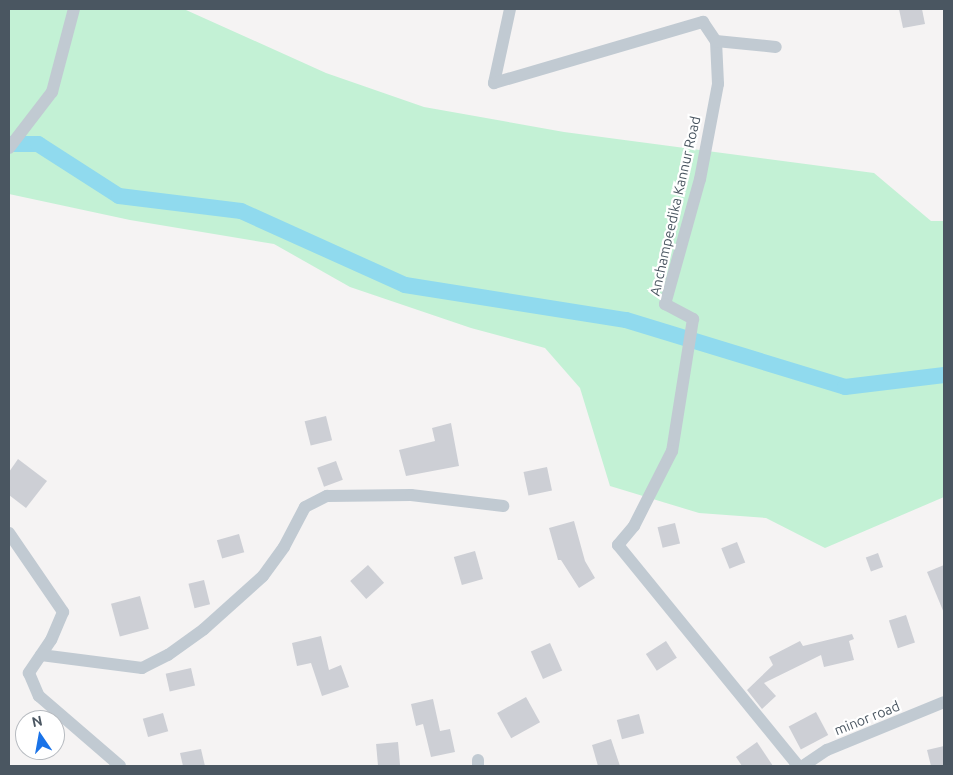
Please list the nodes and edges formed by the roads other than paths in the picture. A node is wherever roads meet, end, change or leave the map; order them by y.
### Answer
1 (74, 9) edge
2 (510, 9) edge
3 (716, 40) junction
4 (776, 47) dead end
5 (11, 143) edge
6 (503, 506) dead end
7 (9, 533) edge
8 (41, 655) junction
9 (944, 702) edge
10 (120, 766) edge
11 (798, 766) edge
12 (803, 766) edge

1 - 5 street
2 - 3 street
3 - 4 street
3 - 11 street, Anchampeedika Kannur Road
6 - 8 street
7 - 8 street
8 - 10 street
9 - 12 street, minor road

